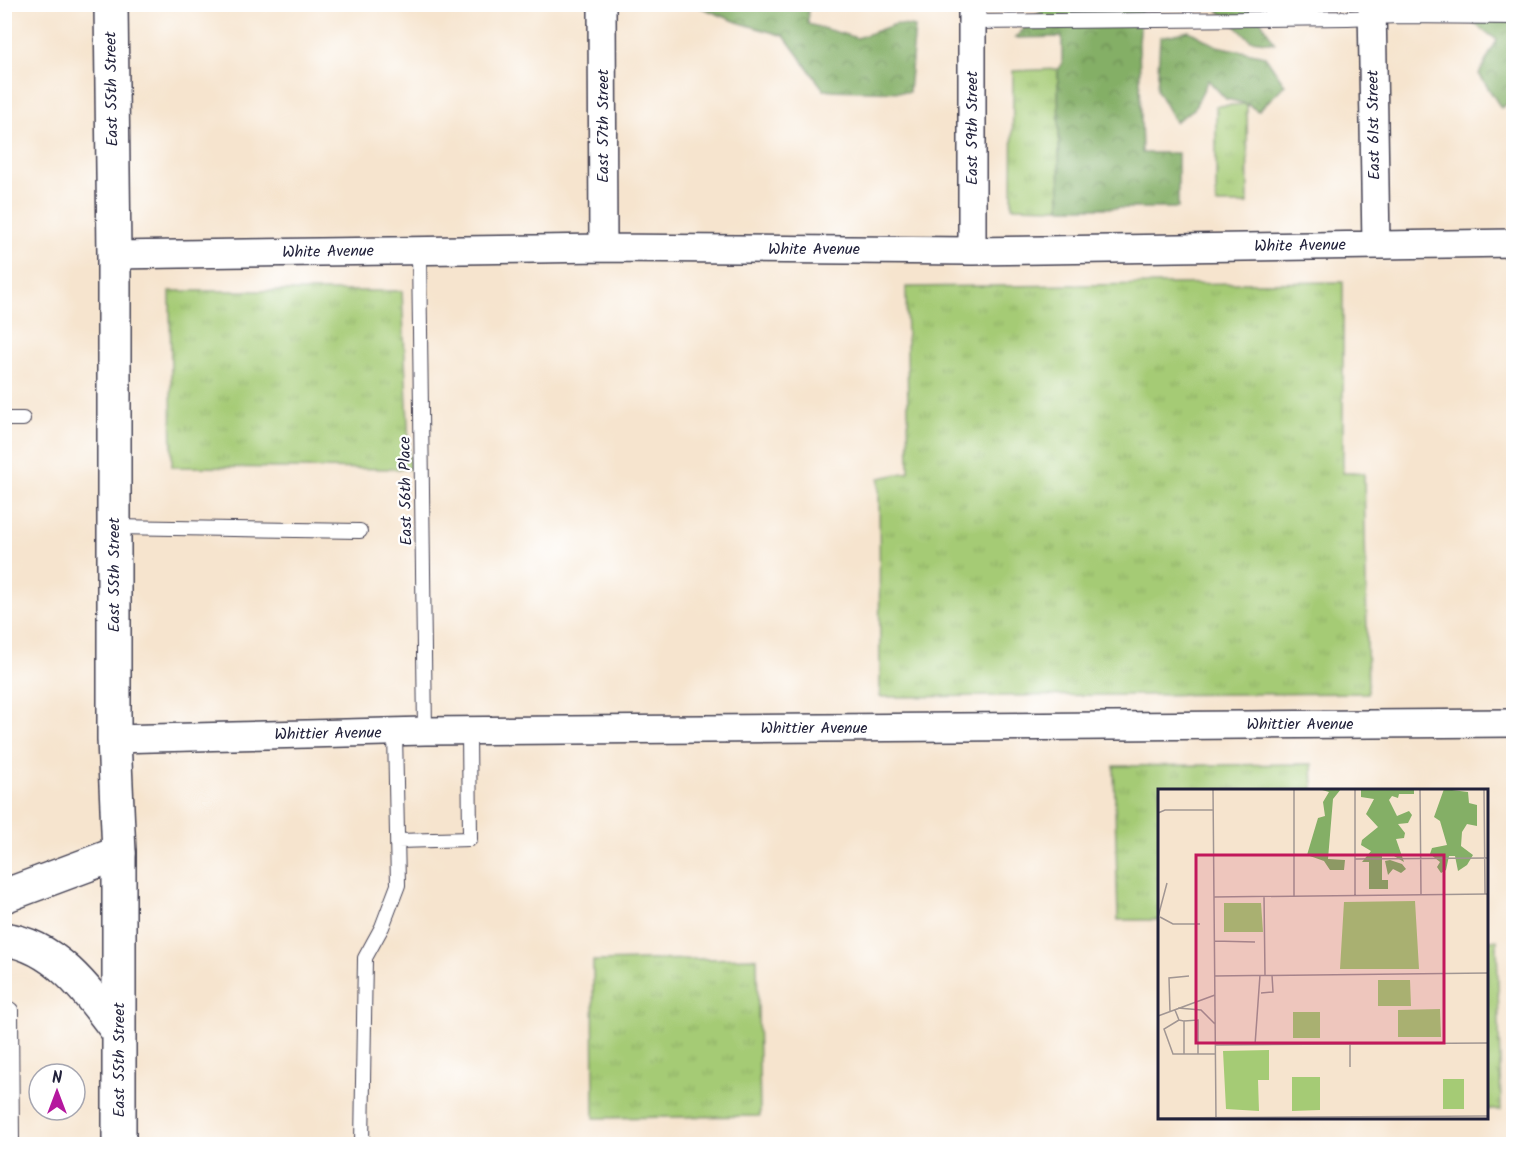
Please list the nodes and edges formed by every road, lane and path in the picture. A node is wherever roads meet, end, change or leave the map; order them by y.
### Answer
1 (111, 4) edge
2 (602, 4) edge
3 (1372, 11) edge
4 (972, 13) edge
5 (1514, 17) edge
6 (1514, 243) edge
7 (1376, 245) junction
8 (603, 248) junction
9 (972, 251) junction
10 (419, 252) junction
11 (114, 255) junction
12 (4, 419) edge
13 (23, 419) dead end
14 (114, 527) junction
15 (360, 531) dead end
16 (1514, 723) edge
17 (425, 731) junction
18 (469, 731) junction
19 (395, 732) junction
20 (114, 739) junction
21 (398, 841) junction
22 (118, 853) junction
23 (4, 896) edge
24 (4, 939) edge
25 (4, 1005) edge
26 (119, 1033) junction
27 (8, 1042) edge
28 (8, 1061) edge
29 (8, 1104) edge
30 (12, 1144) edge
31 (119, 1144) edge
32 (362, 1144) edge

1 - 11 main road, East 55th Street
2 - 8 street, East 57th Street
3 - 4 lane
3 - 5 lane
3 - 7 street, East 61st Street
4 - 9 street, East 59th Street
6 - 7 street, White Avenue
7 - 9 street, White Avenue
8 - 9 street, White Avenue
8 - 10 street, White Avenue
10 - 11 street, White Avenue
10 - 17 lane, East 56th Place
11 - 14 main road, East 55th Street
12 - 13 lane
14 - 15 lane
14 - 20 main road, East 55th Street
16 - 18 street, Whittier Avenue
17 - 18 street, Whittier Avenue
17 - 19 street, Whittier Avenue
18 - 21 lane
19 - 20 street, Whittier Avenue
19 - 21 lane
20 - 22 main road, East 55th Street
21 - 32 lane
22 - 23 main road
22 - 26 main road, East 55th Street
24 - 26 main road
25 - 27 lane
26 - 31 main road, East 55th Street
27 - 28 lane
28 - 29 lane
29 - 30 lane

